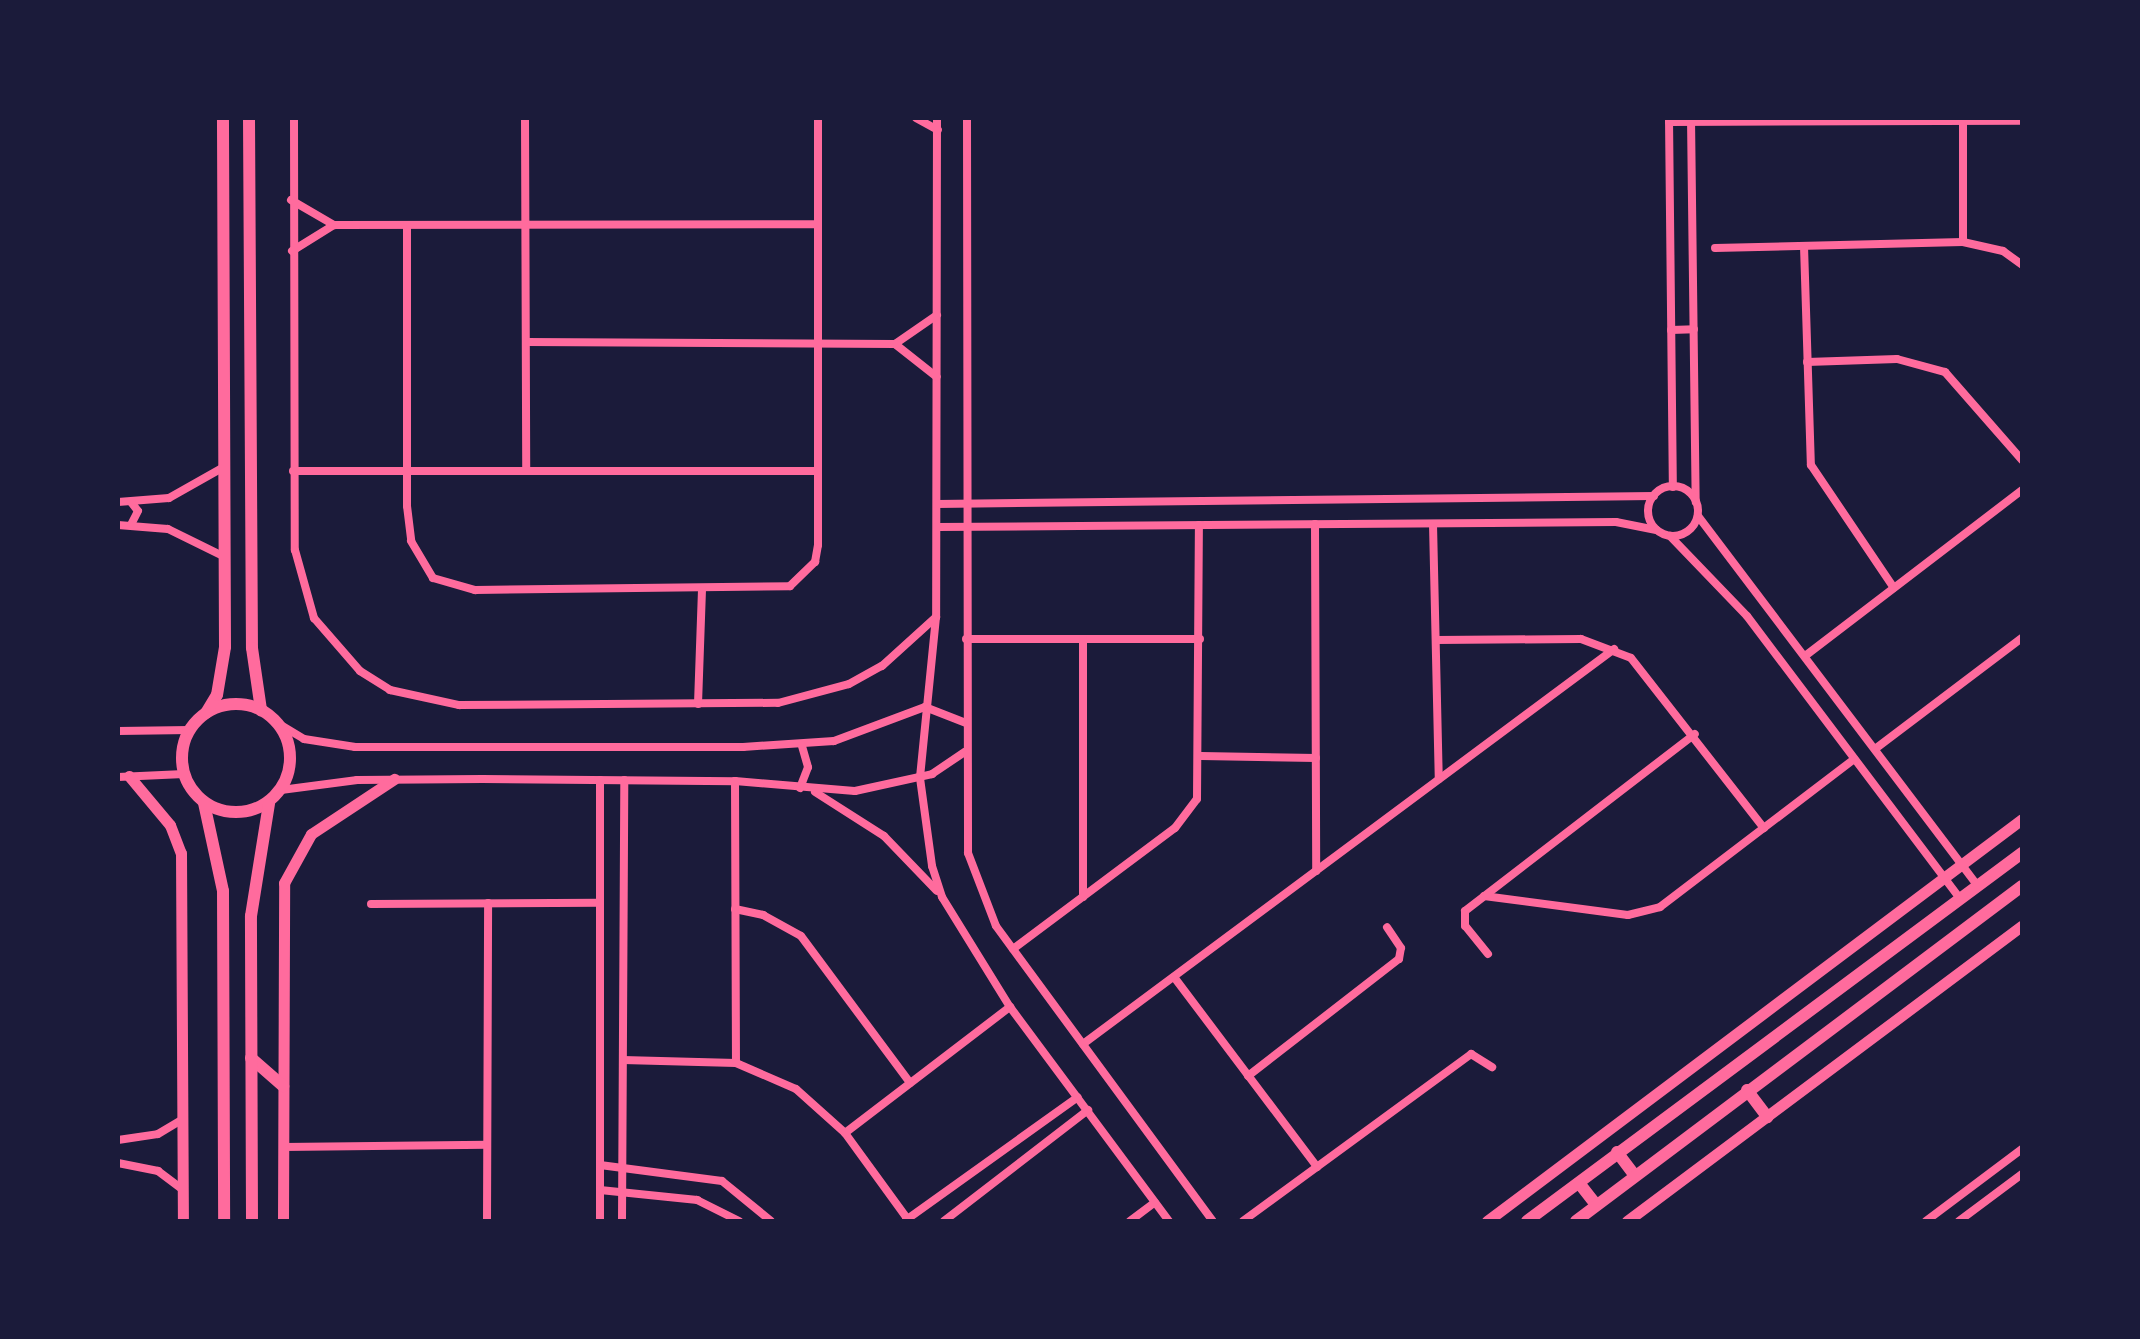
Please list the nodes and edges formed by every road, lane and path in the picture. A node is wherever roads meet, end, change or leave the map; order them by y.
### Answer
1 (223, 118) edge
2 (249, 118) edge
3 (294, 118) edge
4 (525, 118) edge
5 (818, 118) edge
6 (916, 118) edge
7 (937, 118) edge
8 (967, 118) edge
9 (1669, 120) edge
10 (1691, 120) edge
11 (1963, 121) junction
12 (2022, 121) edge
13 (938, 130) junction
14 (291, 200) junction
15 (818, 224) junction
16 (334, 225) junction
17 (407, 225) junction
18 (525, 225) junction
19 (1963, 242) junction
20 (1804, 246) junction
21 (1715, 248) dead end
22 (292, 251) junction
23 (2022, 265) edge
24 (937, 315) junction
25 (1694, 329) junction
26 (1671, 330) junction
27 (526, 342) junction
28 (818, 344) junction
29 (895, 344) junction
30 (1807, 362) junction
31 (937, 377) junction
32 (2022, 460) edge
33 (225, 467) junction
34 (293, 471) junction
35 (406, 471) junction
36 (526, 471) junction
37 (818, 471) junction
38 (1673, 487) junction
39 (2022, 490) edge
40 (1654, 496) junction
41 (118, 502) edge
42 (131, 502) junction
43 (1696, 502) junction
44 (937, 504) junction
45 (966, 504) junction
46 (1698, 516) junction
47 (1315, 524) junction
48 (1433, 524) junction
49 (118, 525) edge
50 (130, 525) junction
51 (1199, 525) junction
52 (937, 527) junction
53 (966, 527) junction
54 (1656, 530) junction
55 (1670, 536) junction
56 (225, 557) junction
57 (1894, 588) junction
58 (702, 590) junction
59 (936, 617) junction
60 (2022, 638) edge
61 (966, 639) junction
62 (1083, 639) junction
63 (1200, 639) junction
64 (1436, 640) junction
65 (1614, 649) junction
66 (1805, 656) junction
67 (698, 704) junction
68 (925, 707) junction
69 (261, 710) junction
70 (206, 713) junction
71 (966, 723) junction
72 (279, 724) junction
73 (190, 730) junction
74 (118, 731) edge
75 (1695, 734) junction
76 (802, 746) junction
77 (1875, 749) junction
78 (965, 752) junction
79 (1201, 756) junction
80 (1316, 758) junction
81 (1854, 759) junction
82 (184, 774) junction
83 (123, 776) edge
84 (920, 778) junction
85 (394, 779) junction
86 (1439, 779) junction
87 (600, 780) junction
88 (624, 780) junction
89 (735, 781) junction
90 (800, 788) junction
91 (281, 790) junction
92 (811, 790) junction
93 (204, 803) junction
94 (269, 803) junction
95 (2022, 819) edge
96 (1764, 828) junction
97 (2022, 853) edge
98 (1962, 864) junction
99 (1316, 871) junction
100 (1944, 878) junction
101 (1978, 886) junction
102 (2022, 886) edge
103 (1484, 896) junction
104 (942, 897) junction
105 (1083, 897) junction
106 (1960, 899) junction
107 (488, 903) junction
108 (599, 903) junction
109 (371, 904) dead end
110 (735, 909) junction
111 (2022, 926) edge
112 (1387, 927) dead end
113 (1013, 949) junction
114 (1488, 954) dead end
115 (1174, 977) junction
116 (1010, 1007) junction
117 (1083, 1044) junction
118 (251, 1058) junction
119 (623, 1060) junction
120 (736, 1063) junction
121 (1492, 1067) dead end
122 (1248, 1076) junction
123 (910, 1083) junction
124 (283, 1086) junction
125 (1747, 1090) junction
126 (1078, 1097) junction
127 (1088, 1110) junction
128 (1767, 1117) junction
129 (183, 1119) junction
130 (845, 1133) junction
131 (118, 1140) edge
132 (487, 1145) junction
133 (283, 1147) junction
134 (2022, 1149) edge
135 (1617, 1152) junction
136 (118, 1163) edge
137 (600, 1165) junction
138 (623, 1167) junction
139 (1317, 1167) junction
140 (2022, 1174) edge
141 (1635, 1176) junction
142 (1579, 1183) junction
143 (182, 1189) junction
144 (600, 1190) junction
145 (622, 1192) junction
146 (1155, 1202) junction
147 (1596, 1205) junction
148 (1943, 1208) junction
149 (908, 1220) edge
150 (183, 1221) edge
151 (224, 1221) edge
152 (252, 1221) edge
153 (283, 1221) edge
154 (487, 1221) edge
155 (600, 1221) edge
156 (622, 1221) edge
157 (739, 1221) edge
158 (771, 1221) edge
159 (944, 1221) edge
160 (1130, 1221) edge
161 (1169, 1221) edge
162 (1213, 1221) edge
163 (1243, 1221) edge
164 (1487, 1221) edge
165 (1527, 1221) edge
166 (1576, 1221) edge
167 (1627, 1221) edge
168 (1926, 1221) edge
169 (1956, 1221) edge

1 - 33 main road
2 - 69 main road
3 - 14 street
4 - 18 street
5 - 15 street
6 - 13 street
7 - 13 street
8 - 45 street
9 - 10 street
9 - 26 street
10 - 11 street
10 - 25 street
11 - 12 street
11 - 19 street
13 - 24 street
14 - 16 street
14 - 22 street
15 - 18 street
15 - 28 street
16 - 17 street
16 - 22 street
17 - 18 street
17 - 35 street
18 - 27 street
19 - 20 street
19 - 23 street
20 - 21 street
20 - 30 street
22 - 34 street
24 - 29 street
24 - 31 street
25 - 26 street
25 - 43 street
26 - 38 street
27 - 28 street
27 - 36 street
28 - 29 street
28 - 37 street
29 - 31 street
30 - 32 street
30 - 57 street
31 - 44 street
33 - 42 street
33 - 56 main road
34 - 35 street
34 - 67 street
35 - 36 street
35 - 58 street
36 - 37 street
37 - 58 street
38 - 40 street
38 - 43 street
39 - 57 street
40 - 45 street
40 - 54 street
41 - 42 street
42 - 50 street
43 - 46 street
44 - 45 street
44 - 52 street
45 - 53 street
46 - 55 street
46 - 66 street
47 - 48 street
47 - 51 street
47 - 80 street
48 - 54 street
48 - 64 street
49 - 50 street
50 - 56 street
51 - 53 street
51 - 63 street
52 - 53 street
52 - 59 street
53 - 61 street
54 - 55 street
55 - 81 street
56 - 70 main road
57 - 66 street
58 - 67 street
59 - 67 street
59 - 68 street
60 - 77 street
61 - 62 street
61 - 71 street
62 - 63 street
62 - 105 street
63 - 79 street
64 - 65 street
64 - 86 street
65 - 75 street
65 - 86 street
66 - 77 street
68 - 71 street
68 - 76 street
68 - 84 street
69 - 70 main road
69 - 72 main road
70 - 73 main road
71 - 78 street
72 - 76 street
72 - 91 main road
73 - 74 street
73 - 82 main road
75 - 96 street
75 - 103 street
76 - 90 street
77 - 98 street
78 - 84 street
78 - 113 street
79 - 80 street
79 - 105 street
80 - 99 street
81 - 96 street
81 - 100 street
82 - 83 street
82 - 93 main road
83 - 129 street
84 - 92 street
84 - 104 street
85 - 87 street
85 - 91 street
85 - 124 street
86 - 99 street
87 - 88 street
87 - 108 street
88 - 89 street
88 - 119 street
89 - 90 street
89 - 110 street
90 - 92 street
91 - 94 main road
92 - 104 street
93 - 94 main road
93 - 151 main road
94 - 118 main road
95 - 98 street
96 - 103 street
97 - 101 main road
98 - 100 street
98 - 101 street
99 - 115 street
100 - 106 street
100 - 164 street
101 - 106 main road
102 - 125 main road
103 - 114 street
104 - 116 street
105 - 113 street
106 - 135 main road
107 - 108 street
107 - 109 street
107 - 132 street
108 - 137 street
110 - 120 street
110 - 123 street
111 - 128 street
112 - 122 street
113 - 117 street
115 - 117 street
115 - 122 street
116 - 123 street
116 - 126 street
117 - 162 street
118 - 124 main road
118 - 152 main road
119 - 120 street
119 - 138 street
120 - 130 street
121 - 139 street
122 - 139 street
123 - 130 street
124 - 133 street
125 - 128 main road
125 - 141 main road
126 - 127 street
126 - 149 street
127 - 146 street
127 - 159 street
128 - 167 street
129 - 131 street
129 - 143 street
130 - 149 street
132 - 133 street
132 - 154 street
133 - 153 street
134 - 148 street
135 - 141 main road
135 - 142 main road
136 - 143 street
137 - 138 street
137 - 144 street
138 - 145 street
138 - 158 street
139 - 163 street
140 - 169 street
141 - 147 main road
142 - 147 main road
142 - 165 main road
143 - 150 street
144 - 145 street
144 - 155 street
145 - 156 street
145 - 157 street
146 - 160 street
146 - 161 street
147 - 166 main road
148 - 168 street
148 - 169 street

